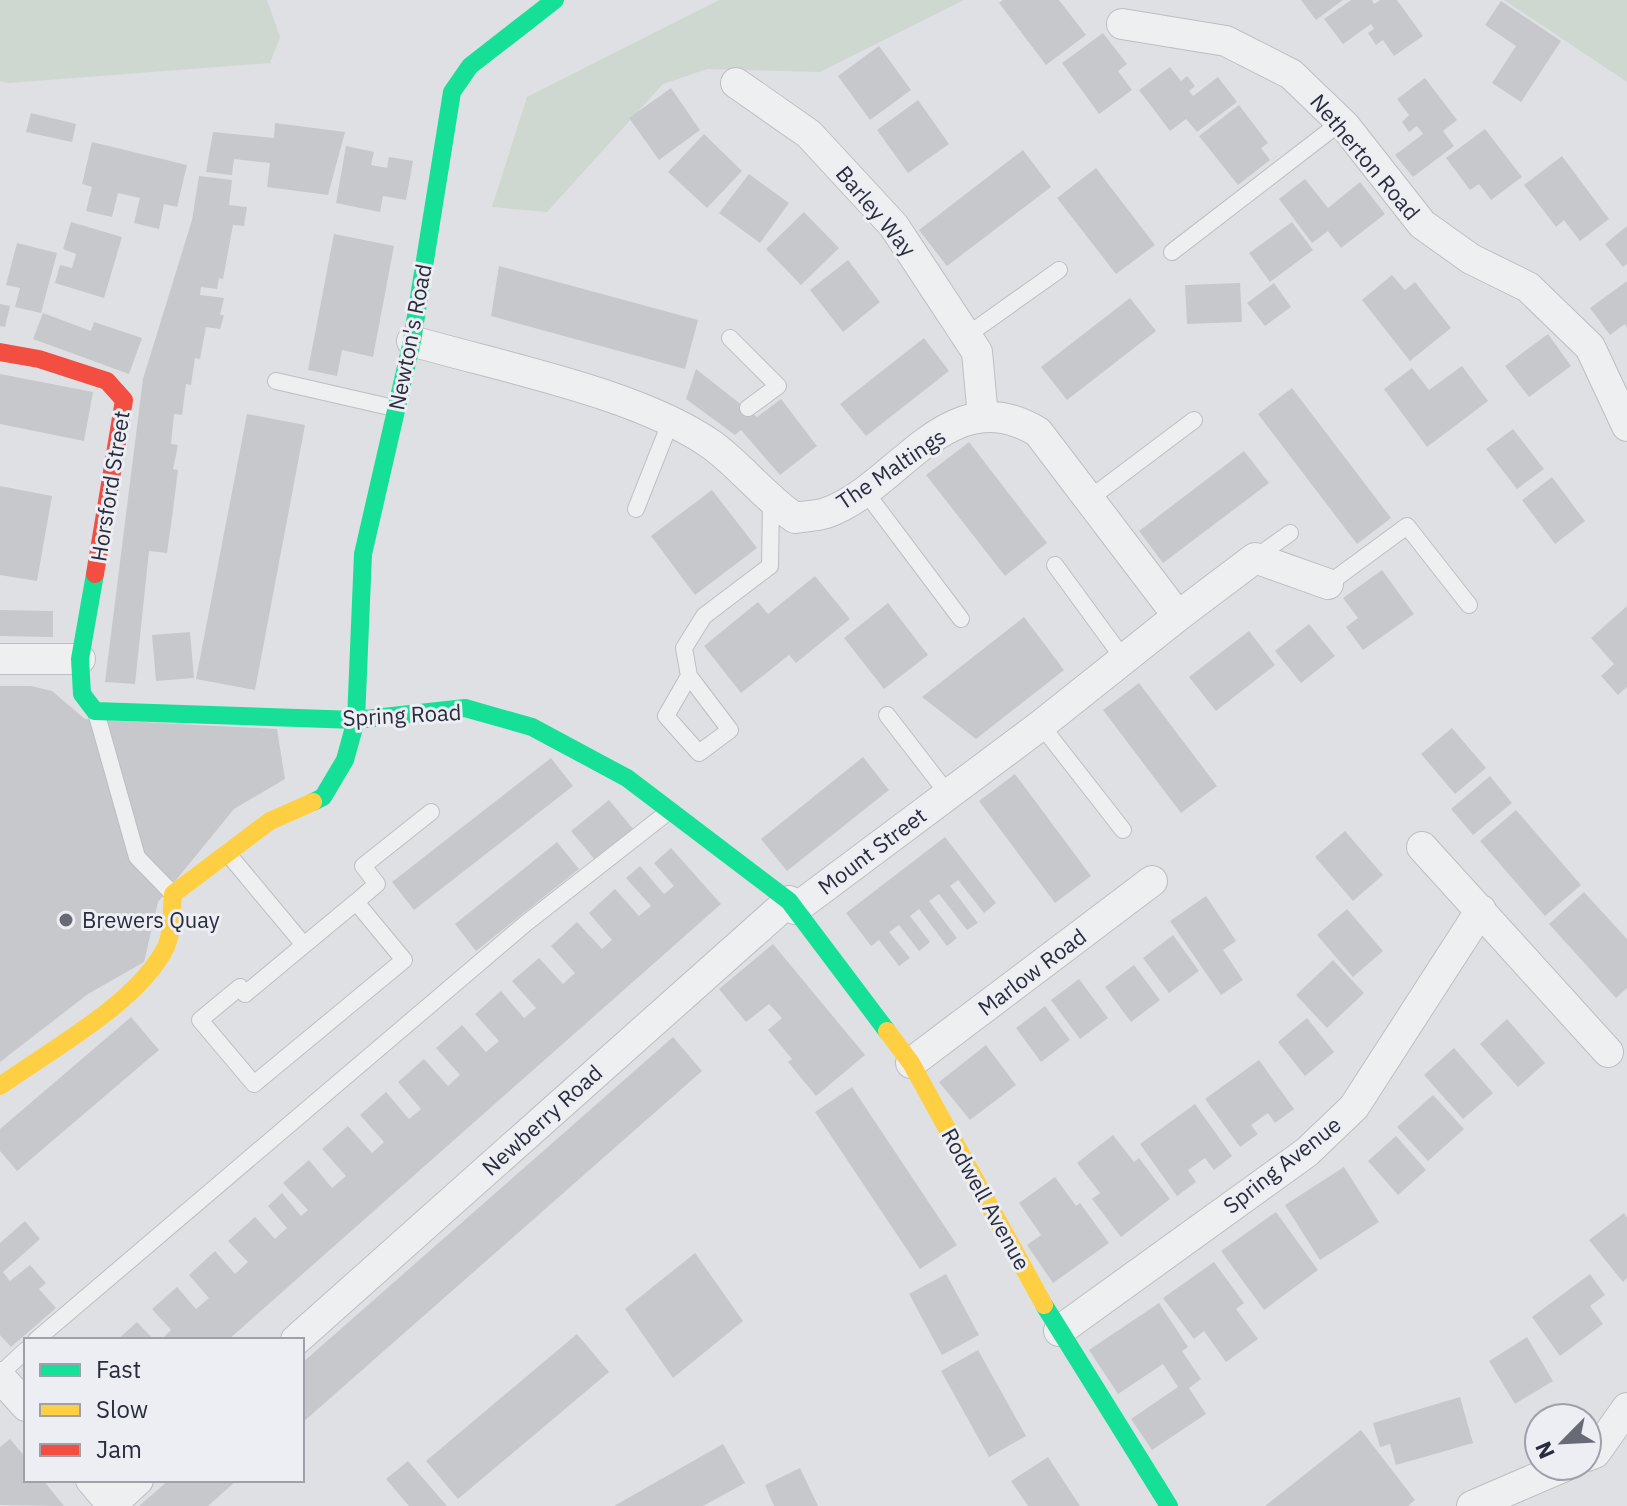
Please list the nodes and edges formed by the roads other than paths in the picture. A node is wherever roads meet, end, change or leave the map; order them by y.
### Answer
1 (555, 0) edge
2 (1122, 24) dead end
3 (736, 83) dead end
4 (1341, 122) junction
5 (1172, 252) dead end
6 (1059, 270) dead end
7 (966, 336) junction
8 (730, 338) dead end
9 (412, 341) junction
10 (0, 352) edge
11 (276, 381) dead end
12 (748, 408) dead end
13 (396, 409) junction
14 (983, 417) junction
15 (1194, 420) dead end
16 (670, 423) junction
17 (1627, 426) edge
18 (864, 490) junction
19 (1089, 499) junction
20 (771, 501) junction
21 (636, 509) dead end
22 (1290, 533) dead end
23 (1255, 558) junction
24 (1055, 565) dead end
25 (1328, 584) joint
26 (1469, 605) dead end
27 (1178, 616) junction
28 (961, 619) dead end
29 (1123, 658) junction
30 (0, 659) edge
31 (80, 659) junction
32 (689, 676) dead end
33 (95, 711) junction
34 (887, 715) dead end
35 (356, 720) junction
36 (1041, 725) junction
37 (948, 794) junction
38 (670, 811) junction
39 (431, 812) dead end
40 (1123, 830) dead end
41 (1422, 847) dead end
42 (229, 855) junction
43 (1152, 881) dead end
44 (173, 894) junction
45 (356, 902) junction
46 (792, 905) junction
47 (1481, 910) junction
48 (304, 945) junction
49 (1608, 1052) dead end
50 (911, 1063) junction
51 (0, 1086) edge
52 (1059, 1331) junction
53 (38, 1338) edge
54 (298, 1338) edge
55 (24, 1352) edge
56 (0, 1375) edge
57 (24, 1404) edge
58 (1627, 1408) edge
59 (1603, 1442) edge
60 (93, 1482) edge
61 (136, 1482) edge
62 (1528, 1482) edge
63 (112, 1505) edge
64 (1169, 1506) edge
65 (1472, 1506) edge

1 - 9 street, Newton's Road
2 - 4 street, Netherton Road
3 - 7 street, Barley Way
4 - 5 lane
4 - 17 street, Netherton Road
6 - 7 lane
7 - 14 street, Barley Way
8 - 12 lane
9 - 13 street, Newton's Road
9 - 16 street, The Maltings
10 - 31 street, Horsford Street
11 - 13 lane
13 - 35 street, Newton's Road
14 - 18 street, The Maltings
14 - 19 street, The Maltings
15 - 19 lane
16 - 20 street, The Maltings
16 - 21 lane
18 - 20 street, The Maltings
18 - 28 lane
19 - 27 street, The Maltings
20 - 32 lane
22 - 23 lane
23 - 25 street
23 - 27 street
24 - 29 lane
25 - 26 lane
27 - 29 street
29 - 36 street
30 - 31 street
31 - 33 street
33 - 35 street, Spring Road
33 - 44 lane
34 - 37 lane
35 - 38 street, Spring Road
35 - 42 street, Newton's Road
36 - 37 street
36 - 40 lane
37 - 46 street, Mount Street
38 - 46 street, Spring Road
38 - 53 lane
39 - 45 lane
41 - 47 street
42 - 44 street, Newton's Road
42 - 48 lane
43 - 50 street, Marlow Road
44 - 51 street
45 - 48 lane
45 - 48 lane
46 - 50 street, Rodwell Avenue
46 - 54 street, Newberry Road
47 - 49 street
47 - 52 street, Spring Avenue
50 - 52 street, Rodwell Avenue
52 - 64 street, Rodwell Avenue
55 - 56 lane
56 - 57 street
58 - 59 street
60 - 63 street
61 - 63 street
62 - 65 street

